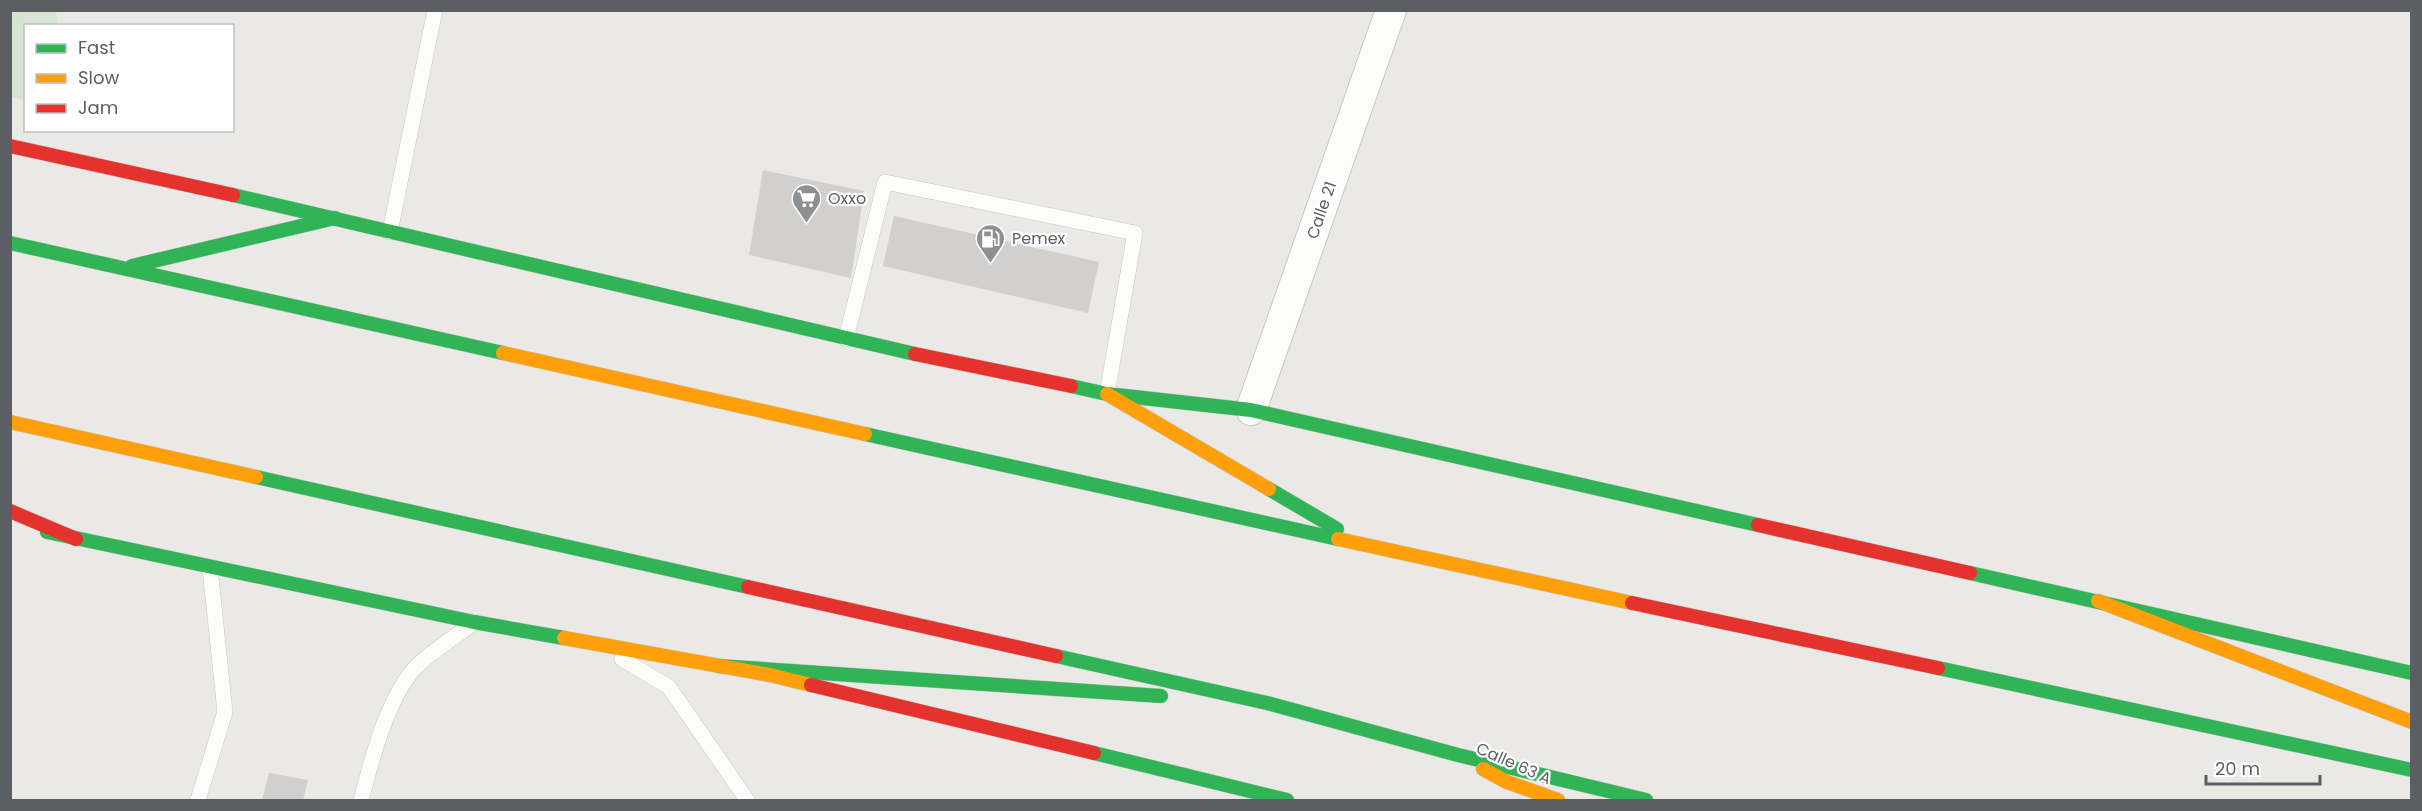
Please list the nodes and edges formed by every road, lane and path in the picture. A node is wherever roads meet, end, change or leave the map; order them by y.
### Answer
1 (435, 10) edge
2 (1390, 10) edge
3 (10, 146) edge
4 (335, 218) junction
5 (390, 232) junction
6 (10, 243) edge
7 (125, 268) junction
8 (846, 339) junction
9 (1107, 394) junction
10 (1251, 410) junction
11 (10, 422) edge
12 (10, 511) edge
13 (10, 524) edge
14 (76, 539) junction
15 (1364, 545) junction
16 (210, 568) junction
17 (2098, 602) junction
18 (474, 622) junction
19 (600, 645) junction
20 (719, 666) junction
21 (2412, 673) edge
22 (1267, 703) junction
23 (2412, 722) edge
24 (1458, 755) junction
25 (2412, 770) edge
26 (198, 801) edge
27 (361, 801) edge
28 (747, 801) edge
29 (1287, 801) edge
30 (1558, 801) edge
31 (1646, 801) edge

1 - 5 lane
2 - 10 street, Calle 21
3 - 4 main road
4 - 5 main road
4 - 7 main road
5 - 8 main road
6 - 7 main road
7 - 15 main road
8 - 9 main road
8 - 9 lane
9 - 10 main road
9 - 15 main road
10 - 17 main road
11 - 22 main road
12 - 14 main road
13 - 14 main road
14 - 16 main road
15 - 25 main road
16 - 18 main road
16 - 26 lane
17 - 21 main road
17 - 23 main road
18 - 19 main road
18 - 27 lane
19 - 20 main road
19 - 28 lane
20 - 22 main road
20 - 29 main road
22 - 24 main road
24 - 30 main road, Calle 63 A
24 - 31 main road

